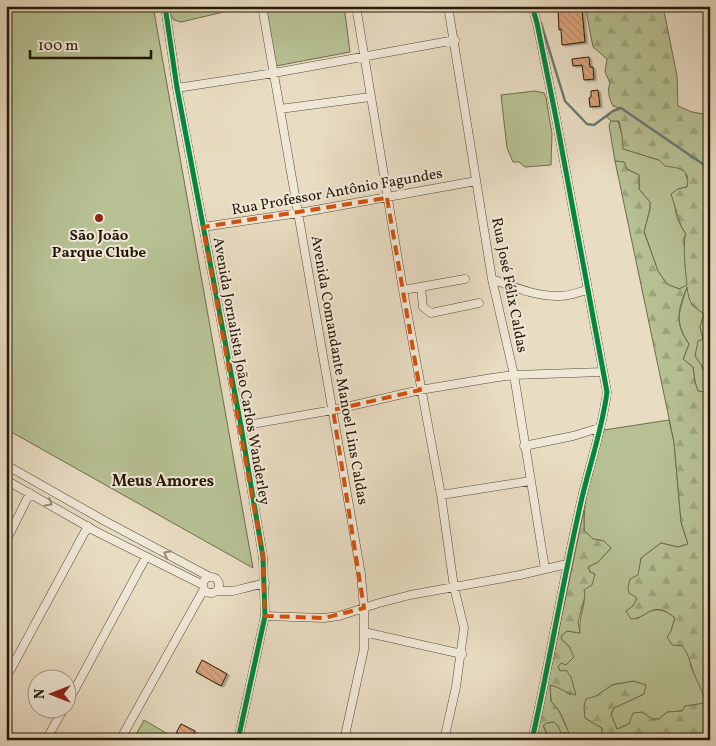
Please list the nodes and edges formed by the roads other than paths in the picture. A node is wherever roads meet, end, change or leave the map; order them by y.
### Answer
1 (165, 6) edge
2 (262, 6) edge
3 (356, 6) edge
4 (448, 6) edge
5 (532, 6) edge
6 (455, 40) junction
7 (363, 58) junction
8 (274, 73) junction
9 (177, 88) junction
10 (370, 97) junction
11 (280, 109) junction
12 (476, 181) junction
13 (387, 198) junction
14 (299, 214) junction
15 (203, 227) junction
16 (465, 279) dead end
17 (492, 279) junction
18 (421, 287) junction
19 (403, 290) junction
20 (587, 290) junction
21 (479, 303) dead end
22 (603, 372) junction
23 (514, 375) junction
24 (420, 390) junction
25 (333, 410) junction
26 (241, 426) junction
27 (599, 428) junction
28 (524, 446) junction
29 (6, 466) edge
30 (6, 480) edge
31 (530, 481) junction
32 (30, 493) junction
33 (441, 495) junction
34 (86, 510) junction
35 (79, 520) junction
36 (103, 520) junction
37 (88, 526) junction
38 (97, 532) junction
39 (6, 541) edge
40 (146, 557) junction
41 (567, 564) junction
42 (545, 569) junction
43 (210, 577) junction
44 (265, 583) junction
45 (203, 587) junction
46 (454, 587) junction
47 (217, 591) junction
48 (364, 608) junction
49 (266, 616) junction
50 (364, 632) junction
51 (462, 654) junction
52 (6, 678) edge
53 (78, 683) edge
54 (58, 718) edge
55 (46, 740) edge
56 (120, 740) edge
57 (238, 740) edge
58 (344, 740) edge
59 (444, 740) edge
60 (532, 740) edge

1 - 9 street, Avenida Jornalista João Carlos Wanderley
2 - 8 street, Avenida Comandante Manoel Lins Caldas
3 - 7 street
4 - 6 street, Rua José Félix Caldas
5 - 20 street
6 - 7 street
6 - 12 street, Rua José Félix Caldas
7 - 8 street
7 - 10 street
8 - 9 street
8 - 11 street, Avenida Comandante Manoel Lins Caldas
9 - 15 street, Avenida Jornalista João Carlos Wanderley
10 - 11 street
10 - 13 street
11 - 14 street, Avenida Comandante Manoel Lins Caldas
12 - 13 street, Rua Professor Antônio Fagundes
12 - 17 street, Rua José Félix Caldas
13 - 14 street, Rua Professor Antônio Fagundes
13 - 19 street
14 - 15 street, Rua Professor Antônio Fagundes
14 - 25 street, Avenida Comandante Manoel Lins Caldas
15 - 26 street, Avenida Jornalista João Carlos Wanderley
16 - 18 street
17 - 20 street
17 - 23 street, Rua José Félix Caldas
18 - 19 street
18 - 21 street
19 - 24 street
20 - 22 street
22 - 23 street
22 - 27 street
23 - 24 street
23 - 28 street, Rua José Félix Caldas
24 - 25 street
24 - 33 street
25 - 26 street
25 - 48 street, Avenida Comandante Manoel Lins Caldas
26 - 44 street, Avenida Jornalista João Carlos Wanderley
27 - 28 street
27 - 41 street
28 - 31 street, Rua José Félix Caldas
29 - 34 street
30 - 32 street
31 - 33 street
31 - 42 street, Rua José Félix Caldas
32 -> 35 street
32 - 39 street
33 - 46 street
34 - 35 street
34 - 36 street
35 - 37 street
36 - 38 street
43 -> 36 street
37 - 38 street
37 - 52 street
38 - 40 street
40 - 45 street
40 - 53 street
41 - 42 street
41 - 60 street
42 - 46 street
43 - 45 street
43 - 47 street
44 - 47 street
44 - 49 street, Avenida Jornalista João Carlos Wanderley
45 - 47 street
45 - 56 street
46 - 48 street
46 - 51 street
48 - 49 street
48 - 50 street, Avenida Comandante Manoel Lins Caldas
49 - 57 street, Avenida Jornalista João Carlos Wanderley
50 - 51 street
50 - 58 street, Avenida Comandante Manoel Lins Caldas
51 - 59 street
54 - 55 street

